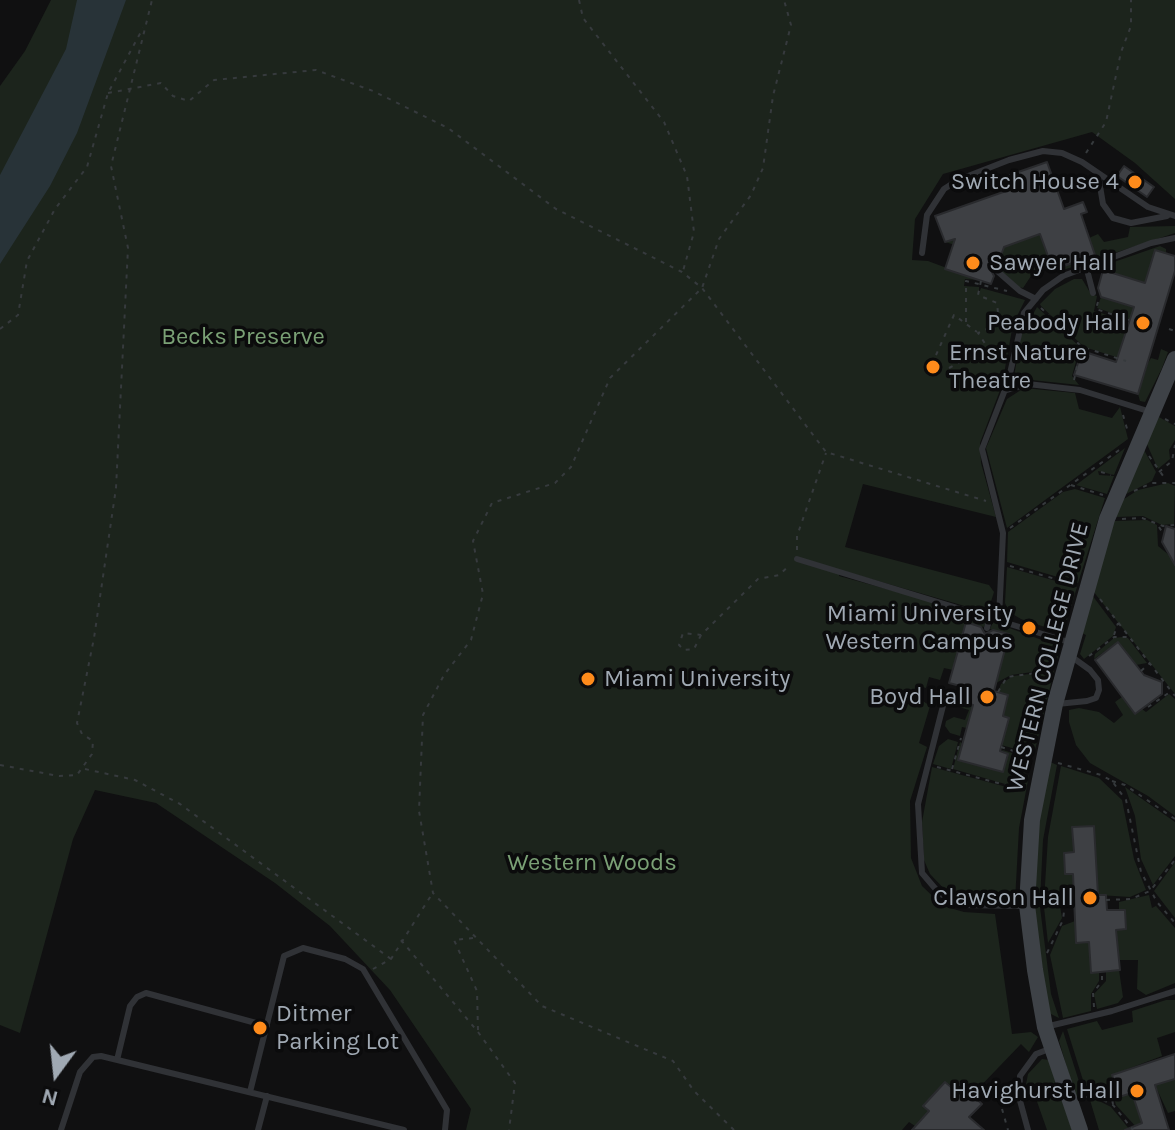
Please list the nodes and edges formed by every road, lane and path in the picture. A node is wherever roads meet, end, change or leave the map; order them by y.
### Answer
1 (152, 0) edge
2 (579, 0) edge
3 (784, 0) edge
4 (1131, 0) edge
5 (146, 23) junction
6 (130, 89) junction
7 (108, 93) junction
8 (1082, 162) junction
9 (1098, 173) junction
10 (1173, 216) edge
11 (1175, 238) edge
12 (922, 253) dead end
13 (1086, 266) junction
14 (996, 270) dead end
15 (682, 272) junction
16 (981, 283) junction
17 (702, 288) junction
18 (1093, 293) joint
19 (1035, 300) junction
20 (1129, 320) dead end
21 (966, 322) junction
22 (999, 324) junction
23 (1018, 328) junction
24 (0, 329) edge
25 (1169, 329) dead end
26 (1175, 331) edge
27 (978, 333) junction
28 (1082, 347) junction
29 (936, 355) dead end
30 (1175, 359) edge
31 (1126, 361) dead end
32 (949, 368) dead end
33 (1079, 385) dead end
34 (1006, 390) junction
35 (1120, 402) junction
36 (1151, 412) junction
37 (1175, 445) edge
38 (1145, 446) dead end
39 (826, 452) junction
40 (1101, 472) dead end
41 (1158, 473) junction
42 (1116, 476) dead end
43 (1167, 481) junction
44 (1175, 483) edge
45 (1070, 485) junction
46 (1131, 493) dead end
47 (1107, 496) dead end
48 (999, 505) junction
49 (1107, 519) junction
50 (1159, 525) junction
51 (1174, 525) edge
52 (1003, 533) junction
53 (1164, 535) dead end
54 (797, 559) junction
55 (1002, 563) junction
56 (1080, 586) dead end
57 (1096, 594) dead end
58 (990, 616) junction
59 (999, 618) junction
60 (1118, 623) junction
61 (987, 628) dead end
62 (701, 635) junction
63 (1114, 637) junction
64 (1129, 637) junction
65 (1074, 649) junction
66 (1150, 663) junction
67 (1056, 670) dead end
68 (1141, 671) dead end
69 (1171, 691) junction
70 (998, 692) dead end
71 (1175, 696) edge
72 (945, 698) dead end
73 (1055, 704) junction
74 (1148, 707) dead end
75 (961, 738) dead end
76 (1001, 747) dead end
77 (1018, 752) junction
78 (1035, 757) dead end
79 (1049, 761) dead end
80 (928, 764) junction
81 (0, 765) edge
82 (84, 769) junction
83 (951, 771) junction
84 (1112, 781) junction
85 (1175, 819) edge
86 (1175, 860) edge
87 (1150, 891) junction
88 (433, 893) junction
89 (1106, 900) dead end
90 (1065, 903) junction
91 (1074, 903) dead end
92 (1027, 905) junction
93 (1175, 923) edge
94 (474, 938) junction
95 (401, 940) junction
96 (1047, 953) dead end
97 (391, 959) junction
98 (1102, 972) dead end
99 (366, 974) junction
100 (1175, 991) edge
101 (1097, 1016) junction
102 (267, 1026) junction
103 (1045, 1027) junction
104 (478, 1032) junction
105 (1052, 1048) junction
106 (117, 1060) junction
107 (1115, 1088) dead end
108 (1109, 1089) junction
109 (250, 1092) junction
110 (267, 1096) junction
111 (1078, 1099) junction
112 (1113, 1105) junction
113 (1002, 1109) dead end
114 (61, 1130) edge
115 (258, 1130) edge
116 (404, 1130) edge
117 (445, 1130) edge
118 (509, 1130) edge
119 (734, 1130) edge
120 (1008, 1130) edge
121 (1028, 1130) edge
122 (1080, 1130) edge
123 (1133, 1130) edge

1 - 5 path
2 - 15 path
3 - 17 path
4 - 8 path
5 - 6 path
5 - 7 path
6 - 7 path
6 - 15 path
6 - 82 path
7 - 24 path
8 - 9 lane
8 - 12 lane
9 - 10 lane
9 - 10 lane
11 - 13 lane
13 - 18 lane
13 - 19 lane
14 - 19 lane
15 - 17 path
16 - 19 path
16 - 21 path
16 - 22 path
17 - 39 path
17 - 88 path
18 - 20 path
19 - 23 lane
19 - 28 path
21 - 27 path
21 - 29 path
22 - 23 path
22 - 27 path
23 - 34 lane
25 - 26 path
27 - 32 path
28 - 31 path
28 - 33 path
30 - 36 street, WESTERN COLLEGE DRIVE
34 - 35 lane
34 - 48 lane
35 - 36 lane
35 - 45 path
36 - 49 street, WESTERN COLLEGE DRIVE
37 - 41 path
38 - 41 path
39 - 48 path
39 - 54 path
40 - 42 path
41 - 43 path
43 - 44 path
43 - 46 path
45 - 47 path
45 - 52 path
48 - 52 lane
49 - 50 path
49 - 65 street, WESTERN COLLEGE DRIVE
50 - 51 path
50 - 53 path
52 - 55 lane
54 - 58 lane
54 - 62 path
55 - 56 path
55 - 59 lane
57 - 60 path
58 - 59 lane
58 - 61 lane
59 - 65 lane
60 - 63 path
60 - 64 path
62 - 62 path
63 - 64 path
63 - 65 path
64 - 66 path
65 - 73 street, WESTERN COLLEGE DRIVE
65 - 73 lane
66 - 68 path
66 - 69 path
67 - 70 path
69 - 71 path
69 - 74 path
72 - 80 lane
73 - 92 street, WESTERN COLLEGE DRIVE
75 - 83 path
76 - 77 path
77 - 78 path
77 - 83 path
79 - 84 path
80 - 83 path
80 - 92 lane
81 - 82 path
82 - 97 path
84 - 85 path
84 - 87 path
86 - 87 path
87 - 89 path
87 - 93 path
88 - 94 path
88 - 95 path
90 - 91 path
90 - 92 path
90 - 96 path
92 - 103 street, WESTERN COLLEGE DRIVE
94 - 104 path
94 - 119 path
95 - 97 path
95 - 104 path
97 - 99 path
98 - 101 path
99 - 102 lane
99 - 117 lane
100 - 101 lane
101 - 103 lane
102 - 106 lane
102 - 109 lane
103 - 105 street, WESTERN COLLEGE DRIVE
104 - 118 path
105 - 111 street, WESTERN COLLEGE DRIVE
105 - 121 lane
106 - 109 lane
106 - 114 lane
107 - 108 path
108 - 111 path
108 - 112 path
109 - 110 lane
110 - 115 lane
110 - 116 lane
111 - 112 path
111 - 122 street, WESTERN COLLEGE DRIVE
112 - 123 path
113 - 120 path

